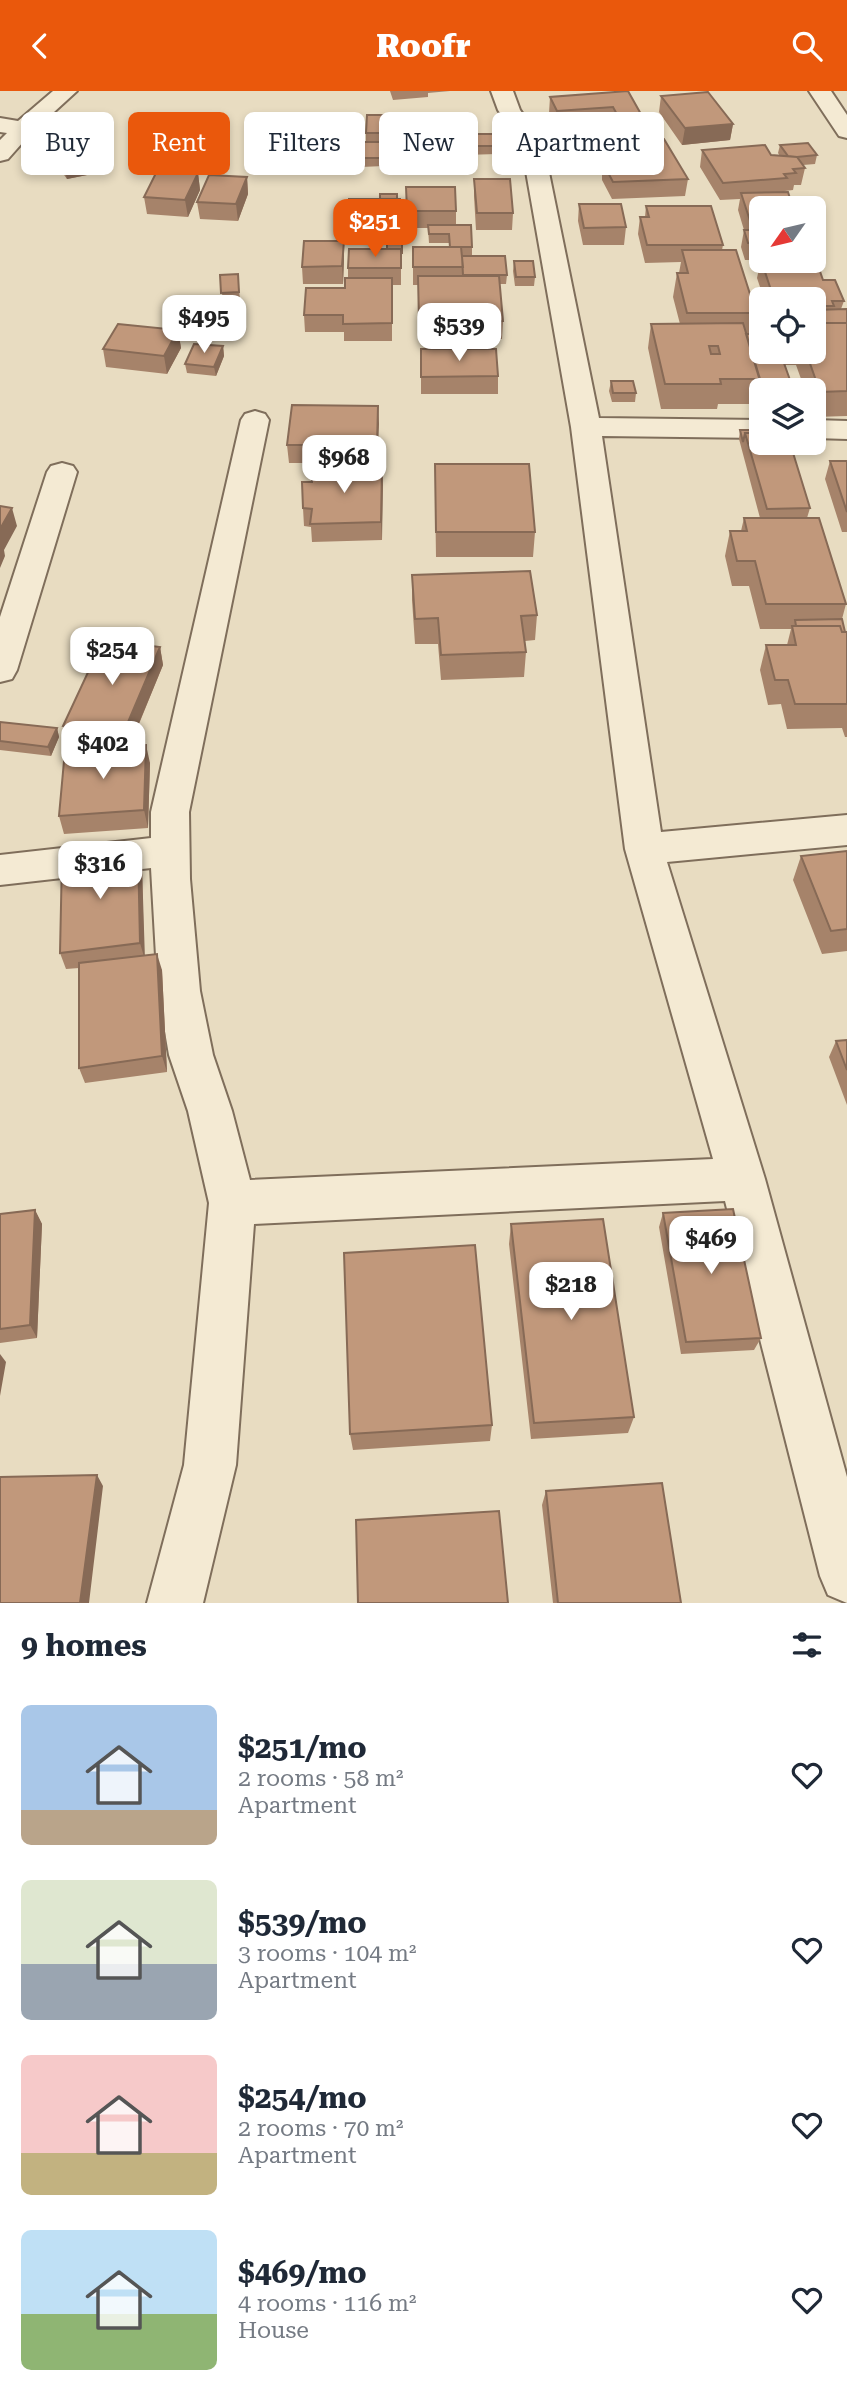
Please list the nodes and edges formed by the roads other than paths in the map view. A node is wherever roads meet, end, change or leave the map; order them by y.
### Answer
1 (66, 91) edge
2 (502, 91) edge
3 (831, 94) edge
4 (11, 126) edge
5 (847, 131) edge
6 (0, 154) edge
7 (256, 420) dead end
8 (586, 427) junction
9 (749, 429) edge
10 (826, 429) edge
11 (847, 430) edge
12 (62, 473) dead end
13 (0, 670) edge
14 (847, 830) edge
15 (644, 849) junction
16 (170, 851) junction
17 (0, 870) edge
18 (742, 1179) junction
19 (232, 1203) junction
20 (847, 1576) edge
21 (175, 1603) edge

1 - 4 street
2 - 8 street
3 - 5 street
4 - 6 street
7 - 16 street
8 - 9 street
8 - 15 street
10 - 11 street
12 - 13 street
14 - 15 street
15 - 18 street
16 - 17 street
16 - 19 street
18 - 19 street
18 - 20 street
19 - 21 street

